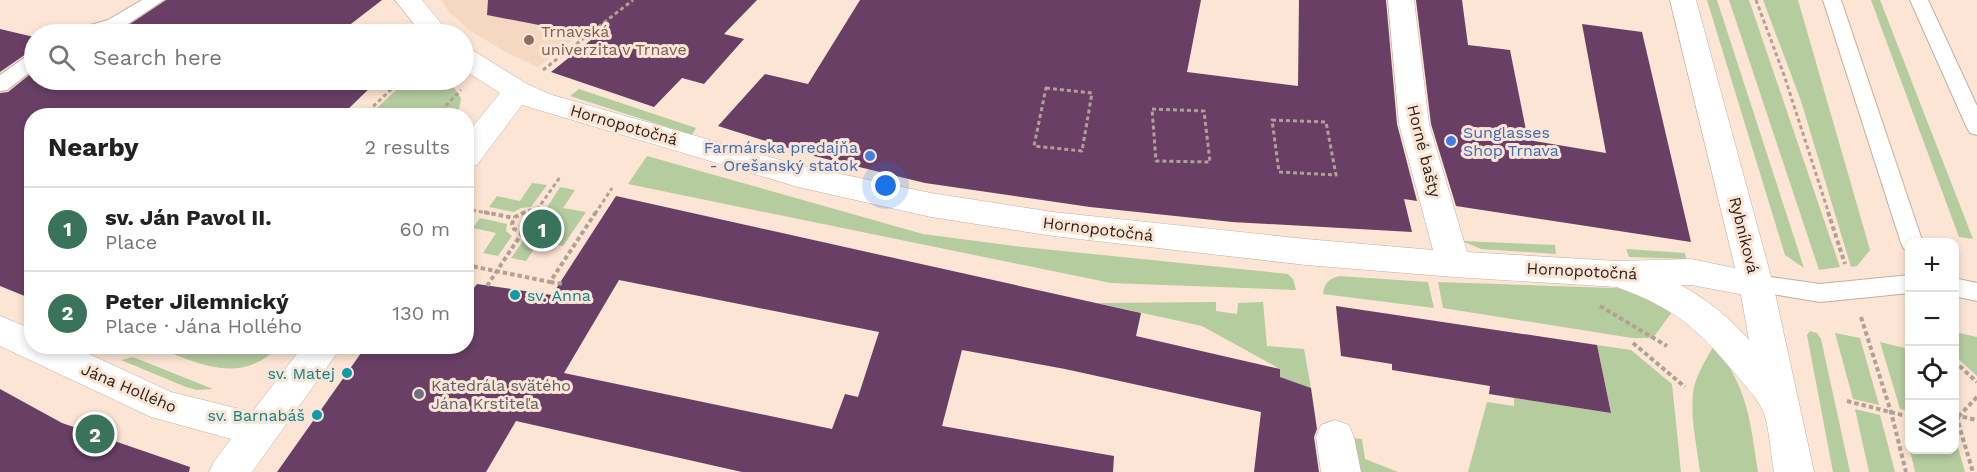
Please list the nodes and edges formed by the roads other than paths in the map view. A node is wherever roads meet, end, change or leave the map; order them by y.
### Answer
1 (155, 0) edge
2 (408, 0) edge
3 (1401, 0) edge
4 (1683, 0) edge
5 (1833, 0) edge
6 (1919, 0) edge
7 (115, 24) edge
8 (428, 24) edge
9 (474, 61) edge
10 (24, 67) edge
11 (528, 82) junction
12 (0, 85) edge
13 (1977, 128) edge
14 (474, 147) edge
15 (1910, 238) edge
16 (1454, 264) junction
17 (1617, 274) junction
18 (1756, 284) junction
19 (1905, 285) edge
20 (1959, 288) edge
21 (1977, 292) edge
22 (0, 330) edge
23 (24, 341) edge
24 (51, 354) edge
25 (318, 354) edge
26 (1780, 404) junction
27 (260, 430) junction
28 (230, 472) edge
29 (1794, 472) edge

1 - 7 lane
2 - 8 street
3 - 16 street, Horné bašty
4 - 18 street, Rybníková
5 - 15 lane
6 - 13 lane
9 - 11 street, Hornopotočná
10 - 12 lane
11 - 14 street
11 - 16 street, Hornopotočná
16 - 17 street, Hornopotočná
17 - 18 street, Hornopotočná
17 - 26 street
18 - 19 lane
18 - 26 street, Rybníková
20 - 21 lane
22 - 23 street, Jána Hollého
24 - 27 street, Jána Hollého
25 - 27 street
26 - 29 street, Rybníková
27 - 28 street

